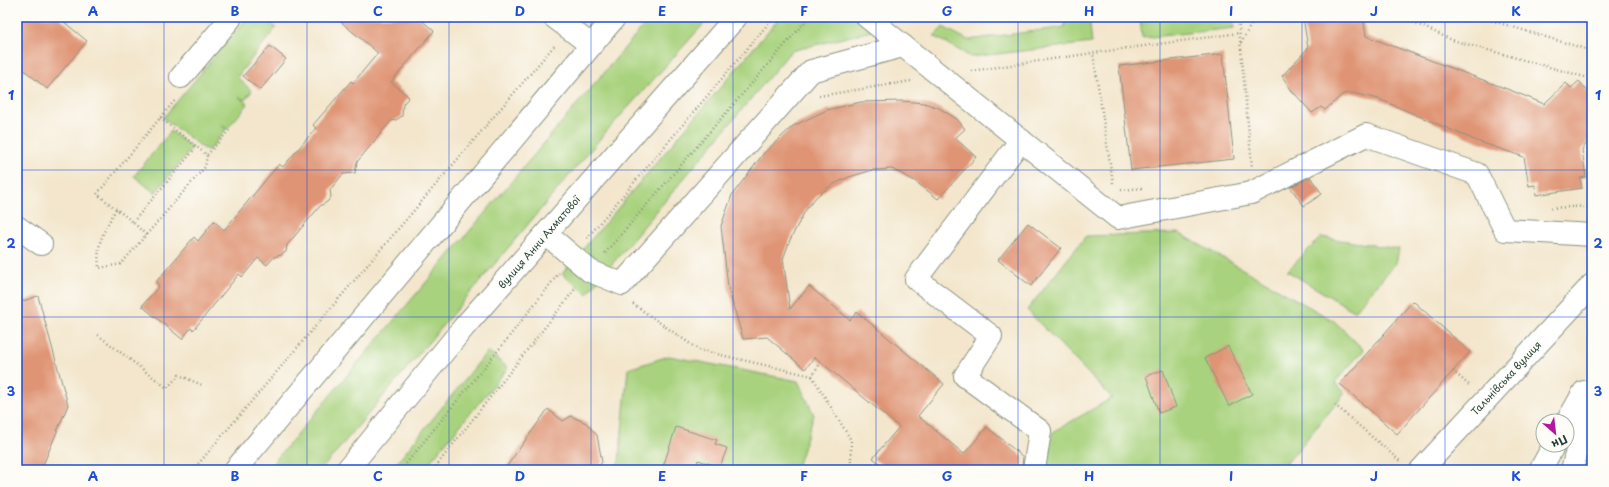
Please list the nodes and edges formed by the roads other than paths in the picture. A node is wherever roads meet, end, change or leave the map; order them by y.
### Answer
1 (615, 17) edge
2 (736, 17) edge
3 (867, 17) edge
4 (230, 18) dead end
5 (561, 23) edge
6 (591, 45) junction
7 (903, 46) junction
8 (180, 86) road end
9 (1021, 140) junction
10 (17, 227) edge
11 (546, 234) junction
12 (1592, 235) edge
13 (42, 244) dead end
14 (1589, 296) edge
15 (1592, 377) edge
16 (1592, 391) edge
17 (1572, 413) edge
18 (1550, 453) edge
19 (1412, 467) edge
20 (235, 470) edge
21 (347, 470) edge
22 (1034, 470) edge
23 (1540, 470) edge
24 (1572, 470) edge

1 - 6 main road
2 - 11 main road, вулиця Анни Ахматової
3 - 7 main road
4 - 8 main road
5 - 6 main road
6 - 20 main road
7 - 9 main road
7 - 11 main road
9 - 12 main road
9 - 22 main road
10 - 13 main road
11 - 21 main road, вулиця Анни Ахматової
14 - 19 main road, Тальнівська вулиця
15 - 17 main road
16 - 24 main road
18 - 23 main road

